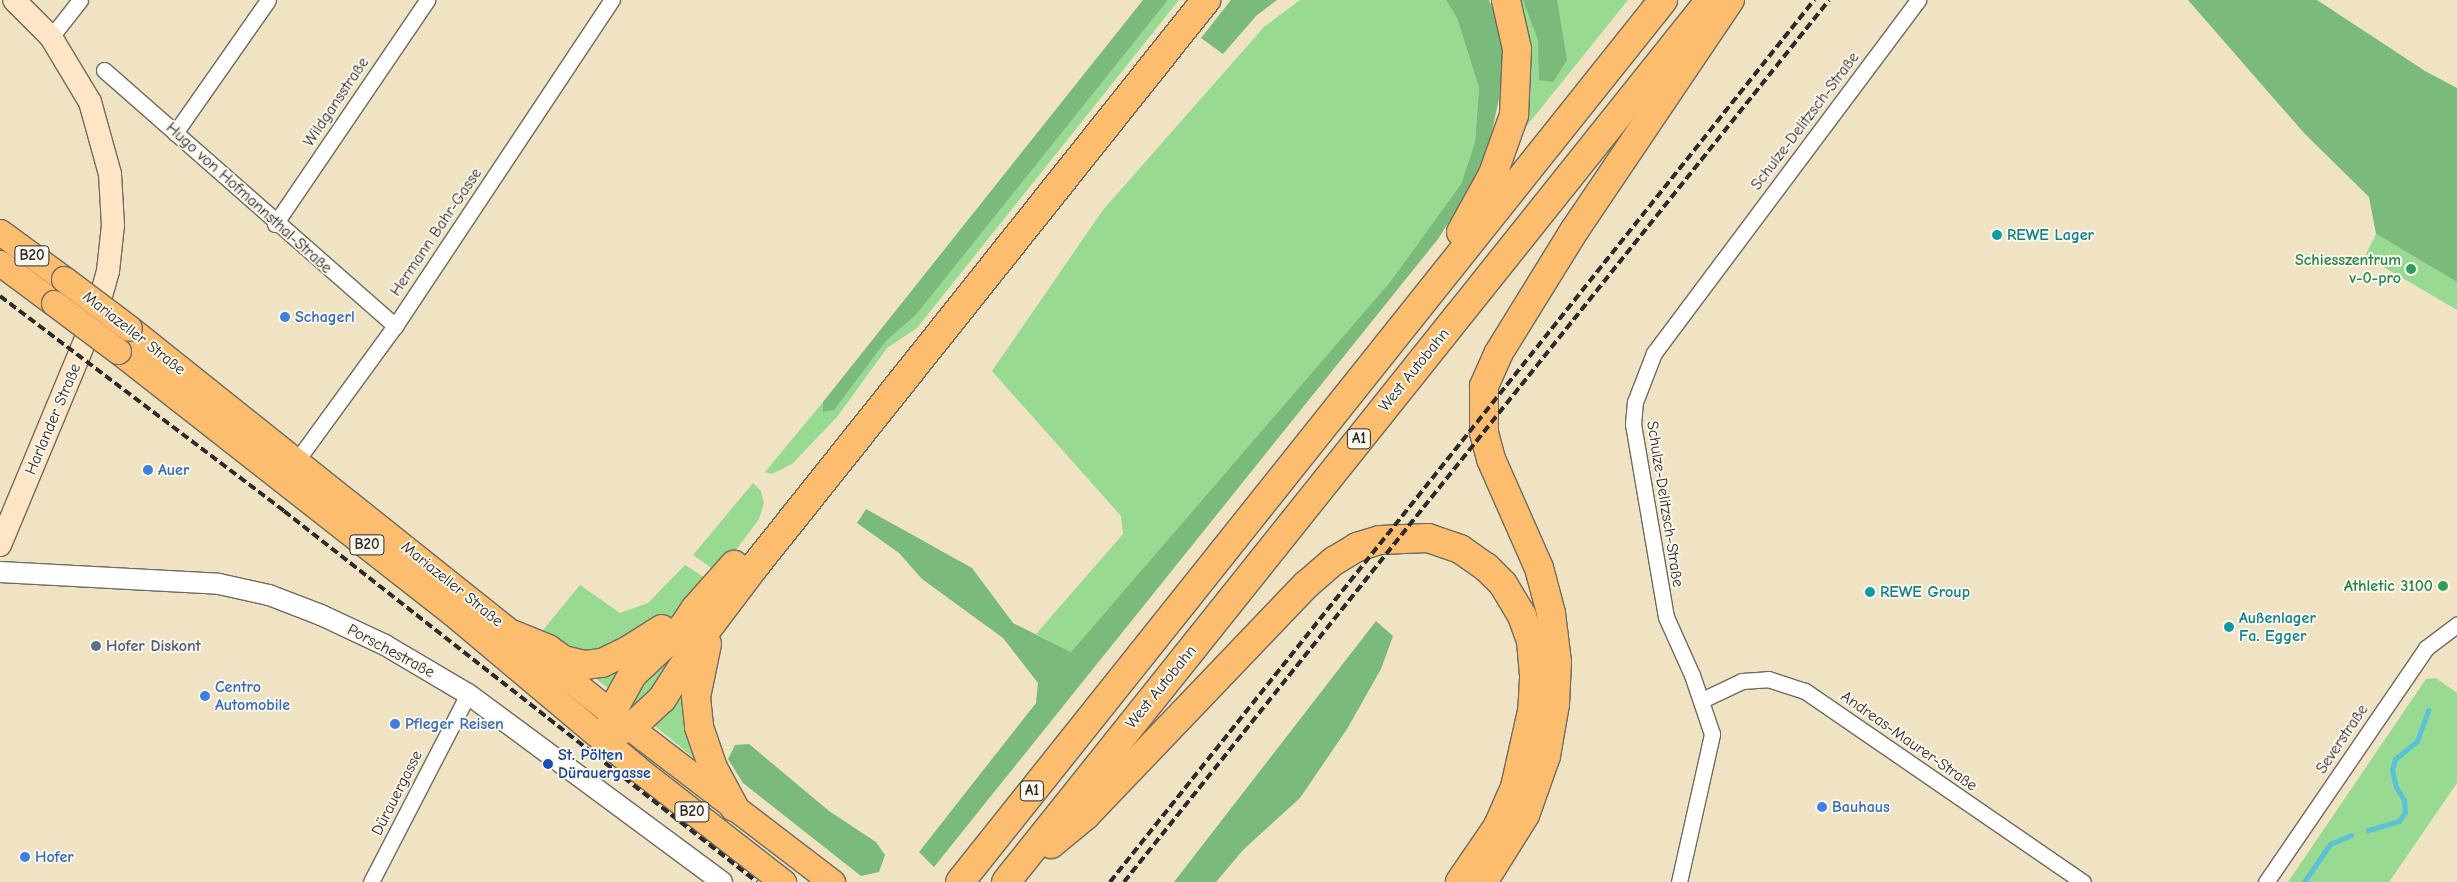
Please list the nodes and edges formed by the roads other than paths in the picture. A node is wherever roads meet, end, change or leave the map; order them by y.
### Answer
1 (14, 0) edge
2 (80, 0) edge
3 (268, 0) edge
4 (427, 0) edge
5 (612, 0) edge
6 (1187, 0) edge
7 (1206, 0) edge
8 (1506, 0) edge
9 (1664, 0) edge
10 (1710, 0) edge
11 (1730, 0) edge
12 (1918, 0) edge
13 (52, 37) junction
14 (104, 70) dead end
15 (176, 133) junction
16 (274, 224) junction
17 (0, 232) edge
18 (0, 263) edge
19 (1412, 314) junction
20 (395, 326) junction
21 (290, 469) junction
22 (0, 545) edge
23 (0, 572) edge
24 (706, 613) junction
25 (2457, 625) edge
26 (514, 635) junction
27 (468, 694) junction
28 (1702, 700) junction
29 (615, 726) junction
30 (734, 807) junction
31 (1008, 880) edge
32 (371, 882) edge
33 (722, 882) edge
34 (783, 882) edge
35 (832, 882) edge
36 (960, 882) edge
37 (1460, 882) edge
38 (1483, 882) edge
39 (1679, 882) edge
40 (2083, 882) edge
41 (2266, 882) edge

1 - 13 main road
2 - 13 street
3 - 15 street
4 - 16 street, Wildgansstraße
5 - 20 street, Hermann Bahr-Gasse
6 - 24 highway
7 - 24 highway
8 - 19 highway
9 - 19 highway, A1
10 - 31 highway, West Autobahn / A1
11 - 38 highway
12 - 28 street, Schulze-Delitzsch-Straße
13 - 22 main road, Harlander Straße
14 - 15 street, Hugo von Hofmannsthal-Straße
15 - 16 street, Hugo von Hofmannsthal-Straße
16 - 20 street, Hugo von Hofmannsthal-Straße
17 - 21 main road, Mariazeller Straße / B20, bridge
18 - 21 main road, Mariazeller Straße / B20, bridge
19 - 36 highway, A1
20 - 21 street, Hermann Bahr-Gasse
21 - 26 main road, Mariazeller Straße / B20
21 - 29 main road, Mariazeller Straße / B20
23 - 27 street, Porschestraße
24 - 26 highway
24 - 29 highway
24 - 29 highway
24 - 30 highway
25 - 41 street, Severstraße
26 - 29 main road, Mariazeller Straße / B20
27 - 32 street, Dürauergasse
27 - 33 street, Porschestraße
28 - 39 street, Schulze-Delitzsch-Straße
28 - 40 street, Andreas-Maurer-Straße
29 - 30 main road, Mariazeller Straße / B20
29 - 34 main road, Mariazeller Straße / B20
30 - 35 main road, Mariazeller Straße / B20
31 - 37 highway

